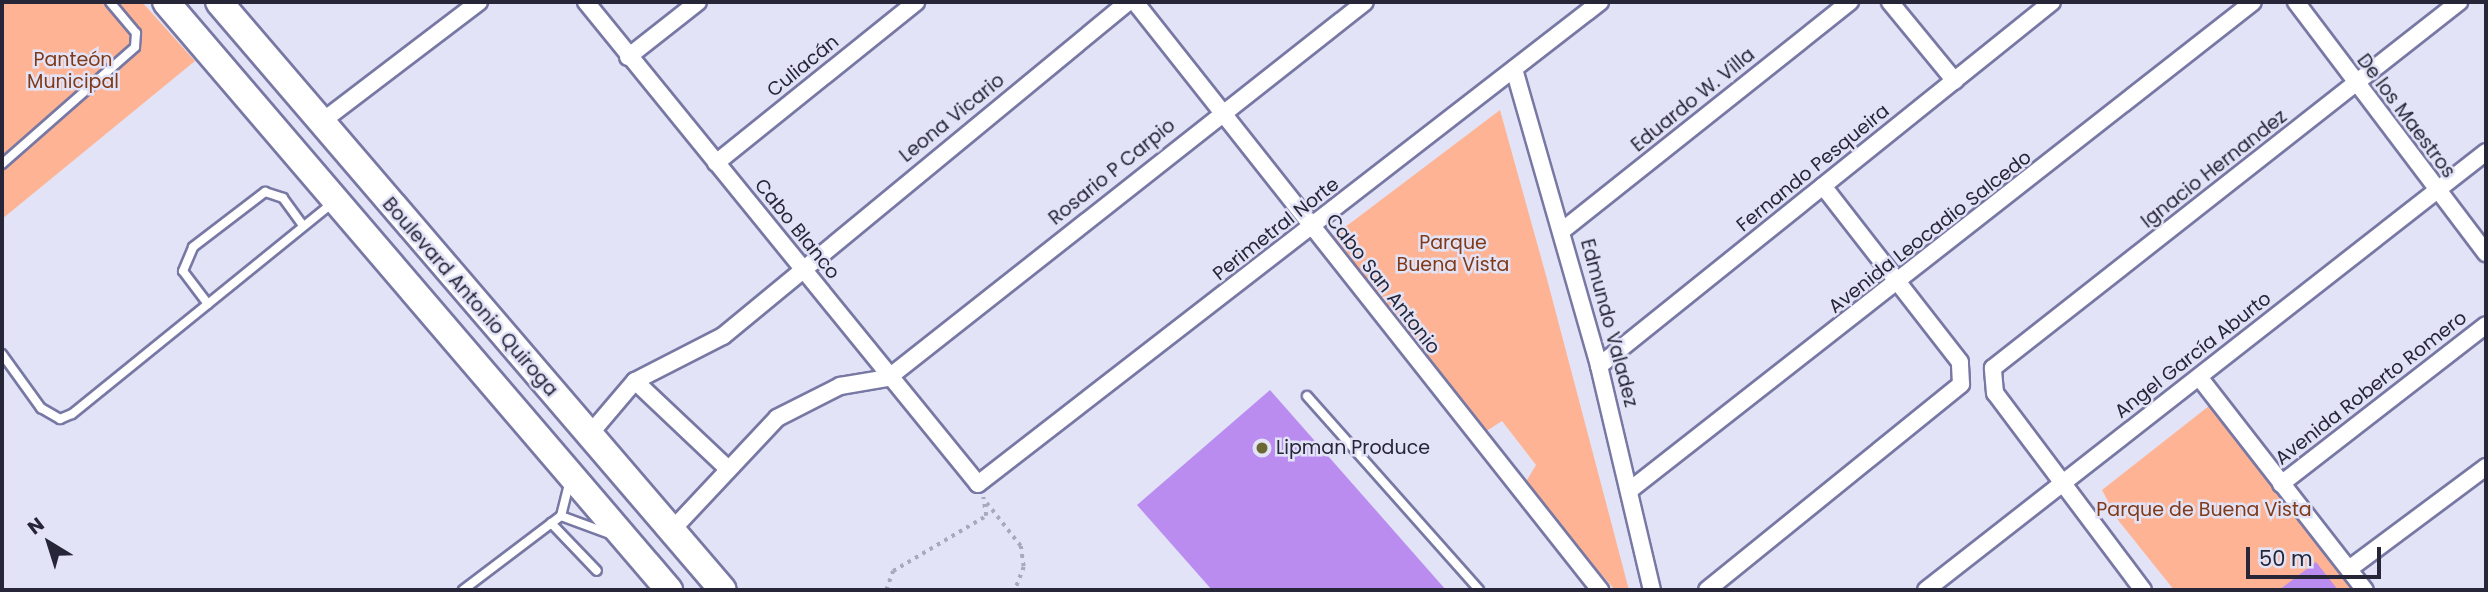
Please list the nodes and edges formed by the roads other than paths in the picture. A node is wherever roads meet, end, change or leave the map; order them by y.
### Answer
1 (110, 2) edge
2 (166, 2) edge
3 (219, 2) edge
4 (479, 2) edge
5 (586, 2) edge
6 (698, 2) edge
7 (916, 2) edge
8 (1128, 2) edge
9 (1135, 2) edge
10 (1365, 2) edge
11 (1600, 2) edge
12 (1850, 2) edge
13 (1890, 2) edge
14 (2253, 2) edge
15 (2296, 2) edge
16 (2459, 2) edge
17 (2046, 4) edge
18 (628, 57) junction
19 (1514, 69) junction
20 (1955, 81) junction
21 (2355, 84) junction
22 (1219, 113) junction
23 (320, 123) junction
24 (2486, 152) edge
25 (716, 163) junction
26 (2, 164) edge
27 (1823, 186) junction
28 (2437, 190) junction
29 (336, 200) junction
30 (303, 226) junction
31 (1313, 228) junction
32 (1563, 230) junction
33 (2486, 253) edge
34 (801, 267) junction
35 (1901, 283) junction
36 (208, 304) junction
37 (2486, 325) edge
38 (2, 354) edge
39 (1599, 366) junction
40 (2199, 377) junction
41 (888, 378) junction
42 (635, 381) junction
43 (1307, 396) dead end
44 (589, 435) junction
45 (726, 467) junction
46 (2486, 467) edge
47 (571, 478) junction
48 (976, 483) joint
49 (2063, 484) junction
50 (2281, 484) junction
51 (1630, 490) junction
52 (561, 516) junction
53 (551, 523) junction
54 (672, 530) junction
55 (624, 538) junction
56 (2348, 569) junction
57 (597, 571) dead end
58 (661, 587) edge
59 (463, 590) edge
60 (723, 590) edge
61 (1479, 590) edge
62 (1600, 590) edge
63 (1652, 590) edge
64 (1707, 590) edge
65 (1926, 590) edge
66 (2143, 590) edge
67 (2365, 590) edge

1 - 26 lane
2 - 29 main road, Boulevard Antonio Quiroga
3 - 23 main road, Boulevard Antonio Quiroga
4 - 23 street
5 - 18 street, Cabo Blanco
6 - 18 street
7 - 25 street, Culiacán
8 - 34 street, Leona Vicario
9 - 22 street, Cabo San Antonio
10 - 22 street, Rosario P Carpio
11 - 19 street, Perimetral Norte
12 - 32 street, Eduardo W. Villa
13 - 20 street
14 - 35 street, Avenida Leocadio Salcedo
15 - 21 street, De los Maestros
16 - 21 street, Ignacio Hernandez
17 - 20 street, Fernando Pesqueira
18 - 25 street, Cabo Blanco
19 - 31 street, Perimetral Norte
19 - 32 street, Edmundo Valadez
20 - 27 street, Fernando Pesqueira
21 - 28 street, De los Maestros
21 - 49 street, Ignacio Hernandez
22 - 31 street, Cabo San Antonio
22 - 41 street, Rosario P Carpio
23 - 44 main road, Boulevard Antonio Quiroga
24 - 28 street, Angel García Aburto
25 - 34 street, Cabo Blanco
27 - 35 street
27 - 39 street, Fernando Pesqueira
28 - 33 street, De los Maestros
28 - 40 street, Angel García Aburto
29 - 30 lane
29 - 47 main road, Boulevard Antonio Quiroga
30 - 36 lane
30 - 36 lane
31 - 48 street, Perimetral Norte
31 - 62 street, Cabo San Antonio
32 - 39 street, Edmundo Valadez
34 - 41 street, Cabo Blanco
34 - 42 street, Leona Vicario
35 - 51 street, Avenida Leocadio Salcedo
35 - 64 street
36 - 38 lane
37 - 50 street, Avenida Roberto Romero
39 - 51 street, Edmundo Valadez
40 - 49 street, Angel García Aburto
40 - 50 street
41 - 45 street
41 - 48 street, Cabo Blanco
42 - 44 street
42 - 45 street
43 - 61 lane
44 - 54 main road, Boulevard Antonio Quiroga
45 - 54 street
46 - 56 street
47 - 52 lane
47 - 55 main road, Boulevard Antonio Quiroga
49 - 65 street, Angel García Aburto
49 - 66 street
50 - 56 street
51 - 63 street, Edmundo Valadez
52 - 53 lane
52 - 55 lane
53 - 57 lane
53 - 59 lane
54 - 60 main road, Boulevard Antonio Quiroga
55 - 58 main road, Boulevard Antonio Quiroga
56 - 67 street

